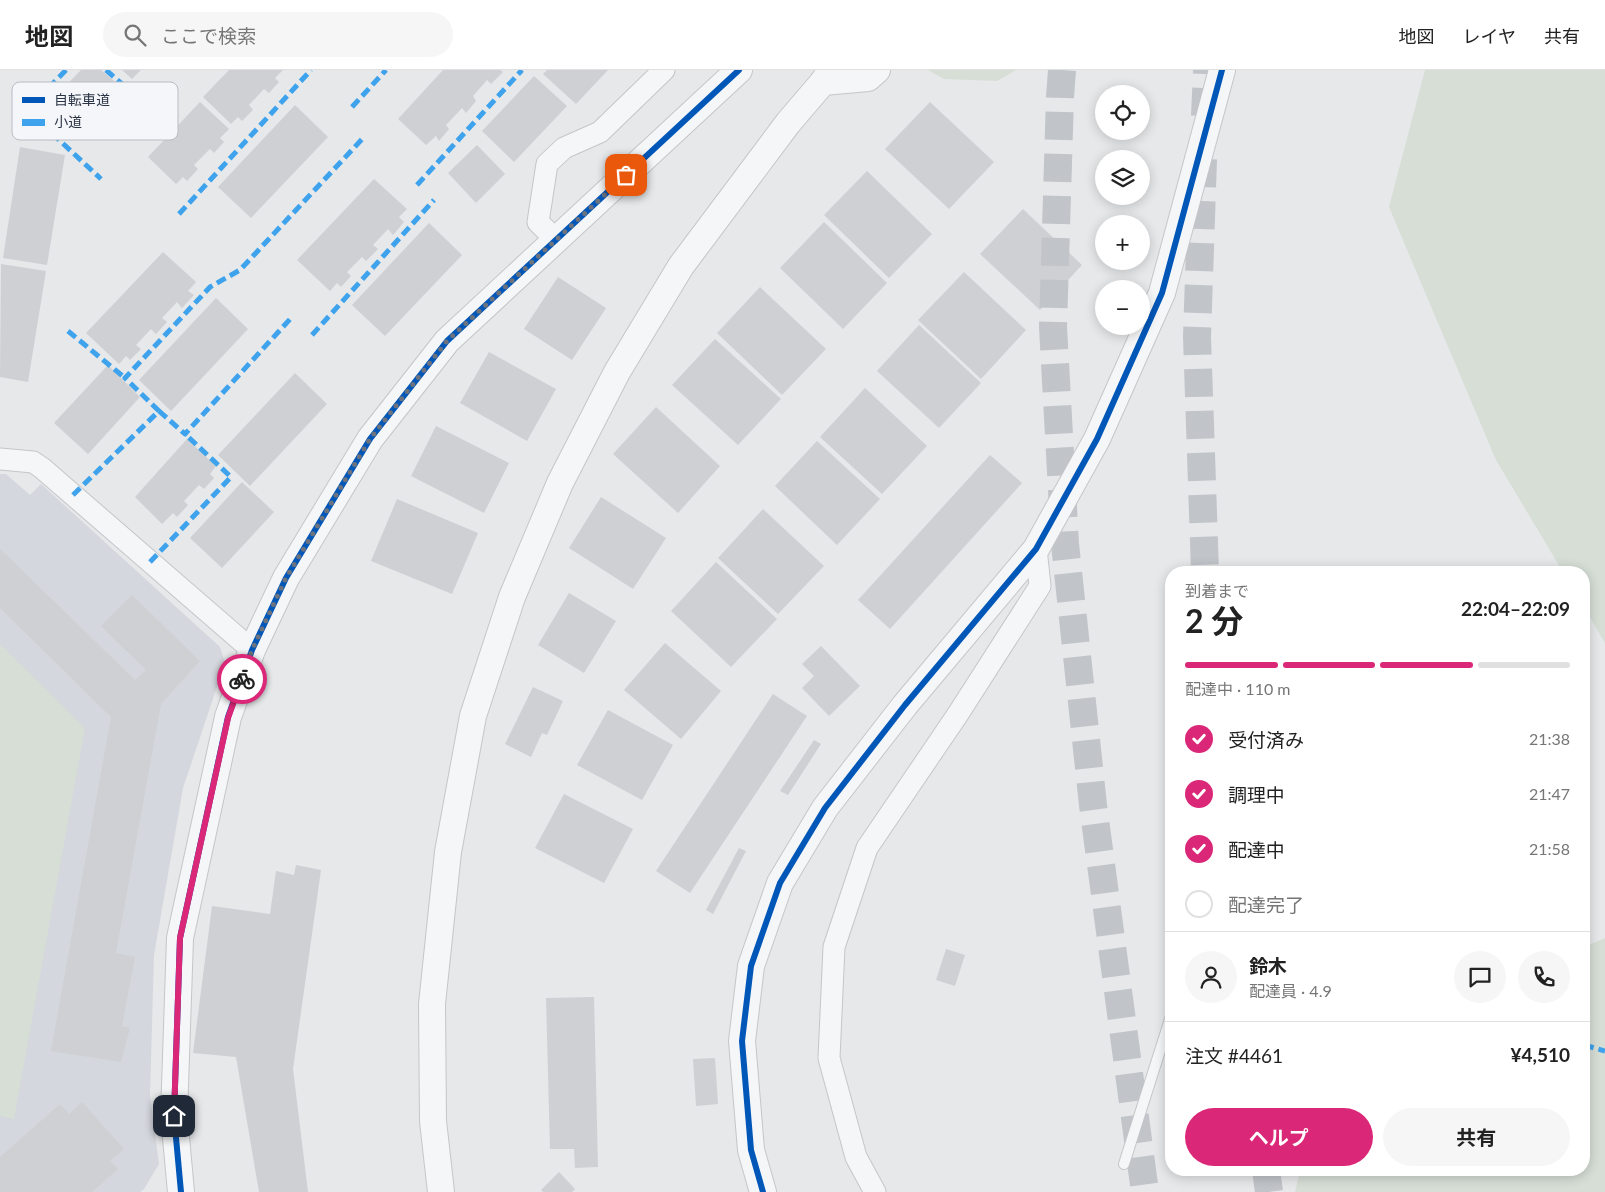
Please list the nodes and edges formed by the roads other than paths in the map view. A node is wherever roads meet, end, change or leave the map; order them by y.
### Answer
1 (664, 70) edge
2 (738, 70) edge
3 (877, 70) edge
4 (1222, 70) edge
5 (827, 76) edge
6 (556, 240) junction
7 (0, 459) edge
8 (1036, 549) junction
9 (252, 650) junction
10 (1165, 1035) edge
11 (1124, 1164) dead end
12 (180, 1192) edge
13 (441, 1192) edge
14 (764, 1192) edge
15 (875, 1192) edge

1 - 6 street
2 - 6 street
3 - 5 street
4 - 8 street
5 - 13 street
6 - 9 street
7 - 9 street
8 - 14 street
8 - 15 street
9 - 12 street
10 - 11 lane

